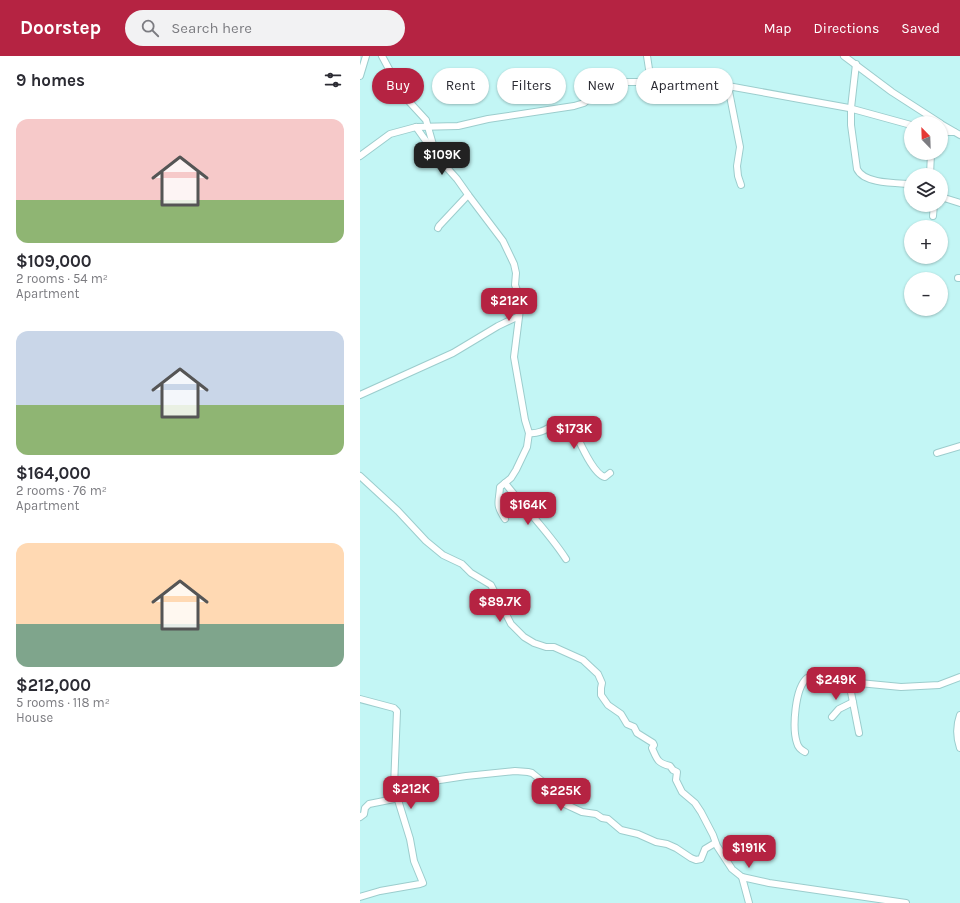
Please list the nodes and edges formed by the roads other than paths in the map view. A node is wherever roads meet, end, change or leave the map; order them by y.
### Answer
1 (366, 56) edge
2 (382, 56) edge
3 (647, 56) edge
4 (844, 56) edge
5 (856, 64) junction
6 (649, 68) edge
7 (360, 76) edge
8 (636, 82) edge
9 (733, 87) edge
10 (732, 104) edge
11 (851, 108) junction
12 (929, 116) edge
13 (904, 123) edge
14 (428, 126) junction
15 (416, 127) junction
16 (948, 128) edge
17 (948, 133) edge
18 (958, 134) edge
19 (434, 148) junction
20 (360, 156) edge
21 (904, 183) edge
22 (741, 185) dead end
23 (468, 195) junction
24 (948, 199) edge
25 (960, 203) edge
26 (933, 212) edge
27 (933, 216) dead end
28 (438, 228) dead end
29 (519, 316) junction
30 (360, 395) edge
31 (529, 433) junction
32 (960, 446) edge
33 (937, 453) dead end
34 (610, 473) dead end
35 (360, 476) edge
36 (505, 483) junction
37 (505, 519) dead end
38 (566, 559) dead end
39 (960, 678) edge
40 (849, 682) junction
41 (360, 699) edge
42 (853, 702) junction
43 (960, 715) edge
44 (832, 717) dead end
45 (859, 733) dead end
46 (960, 748) edge
47 (805, 752) dead end
48 (394, 787) junction
49 (397, 797) junction
50 (360, 816) edge
51 (715, 843) junction
52 (742, 877) junction
53 (360, 897) edge
54 (749, 903) edge
55 (906, 903) edge

1 - 7 street
2 - 14 street
3 - 6 street
4 - 5 street
5 - 11 street
5 - 12 street
8 - 14 street
9 - 11 street
10 - 22 street
11 - 13 street
11 - 21 street
14 - 15 street
14 - 19 street
15 - 19 street
15 - 20 street
16 - 18 street
17 - 18 street
19 - 23 street
23 - 28 street
23 - 29 street
24 - 25 street
26 - 27 street
29 - 30 street
29 - 31 street
31 - 34 street
31 - 36 street
32 - 33 street
35 - 51 street
36 - 37 street
36 - 38 street
39 - 40 street
40 - 42 street
40 - 47 street
41 - 48 street
42 - 44 street
42 - 45 street
43 - 46 street
48 - 49 street
48 - 51 street
49 - 50 street
49 - 53 street
51 - 52 street
52 - 54 street
52 - 55 street

